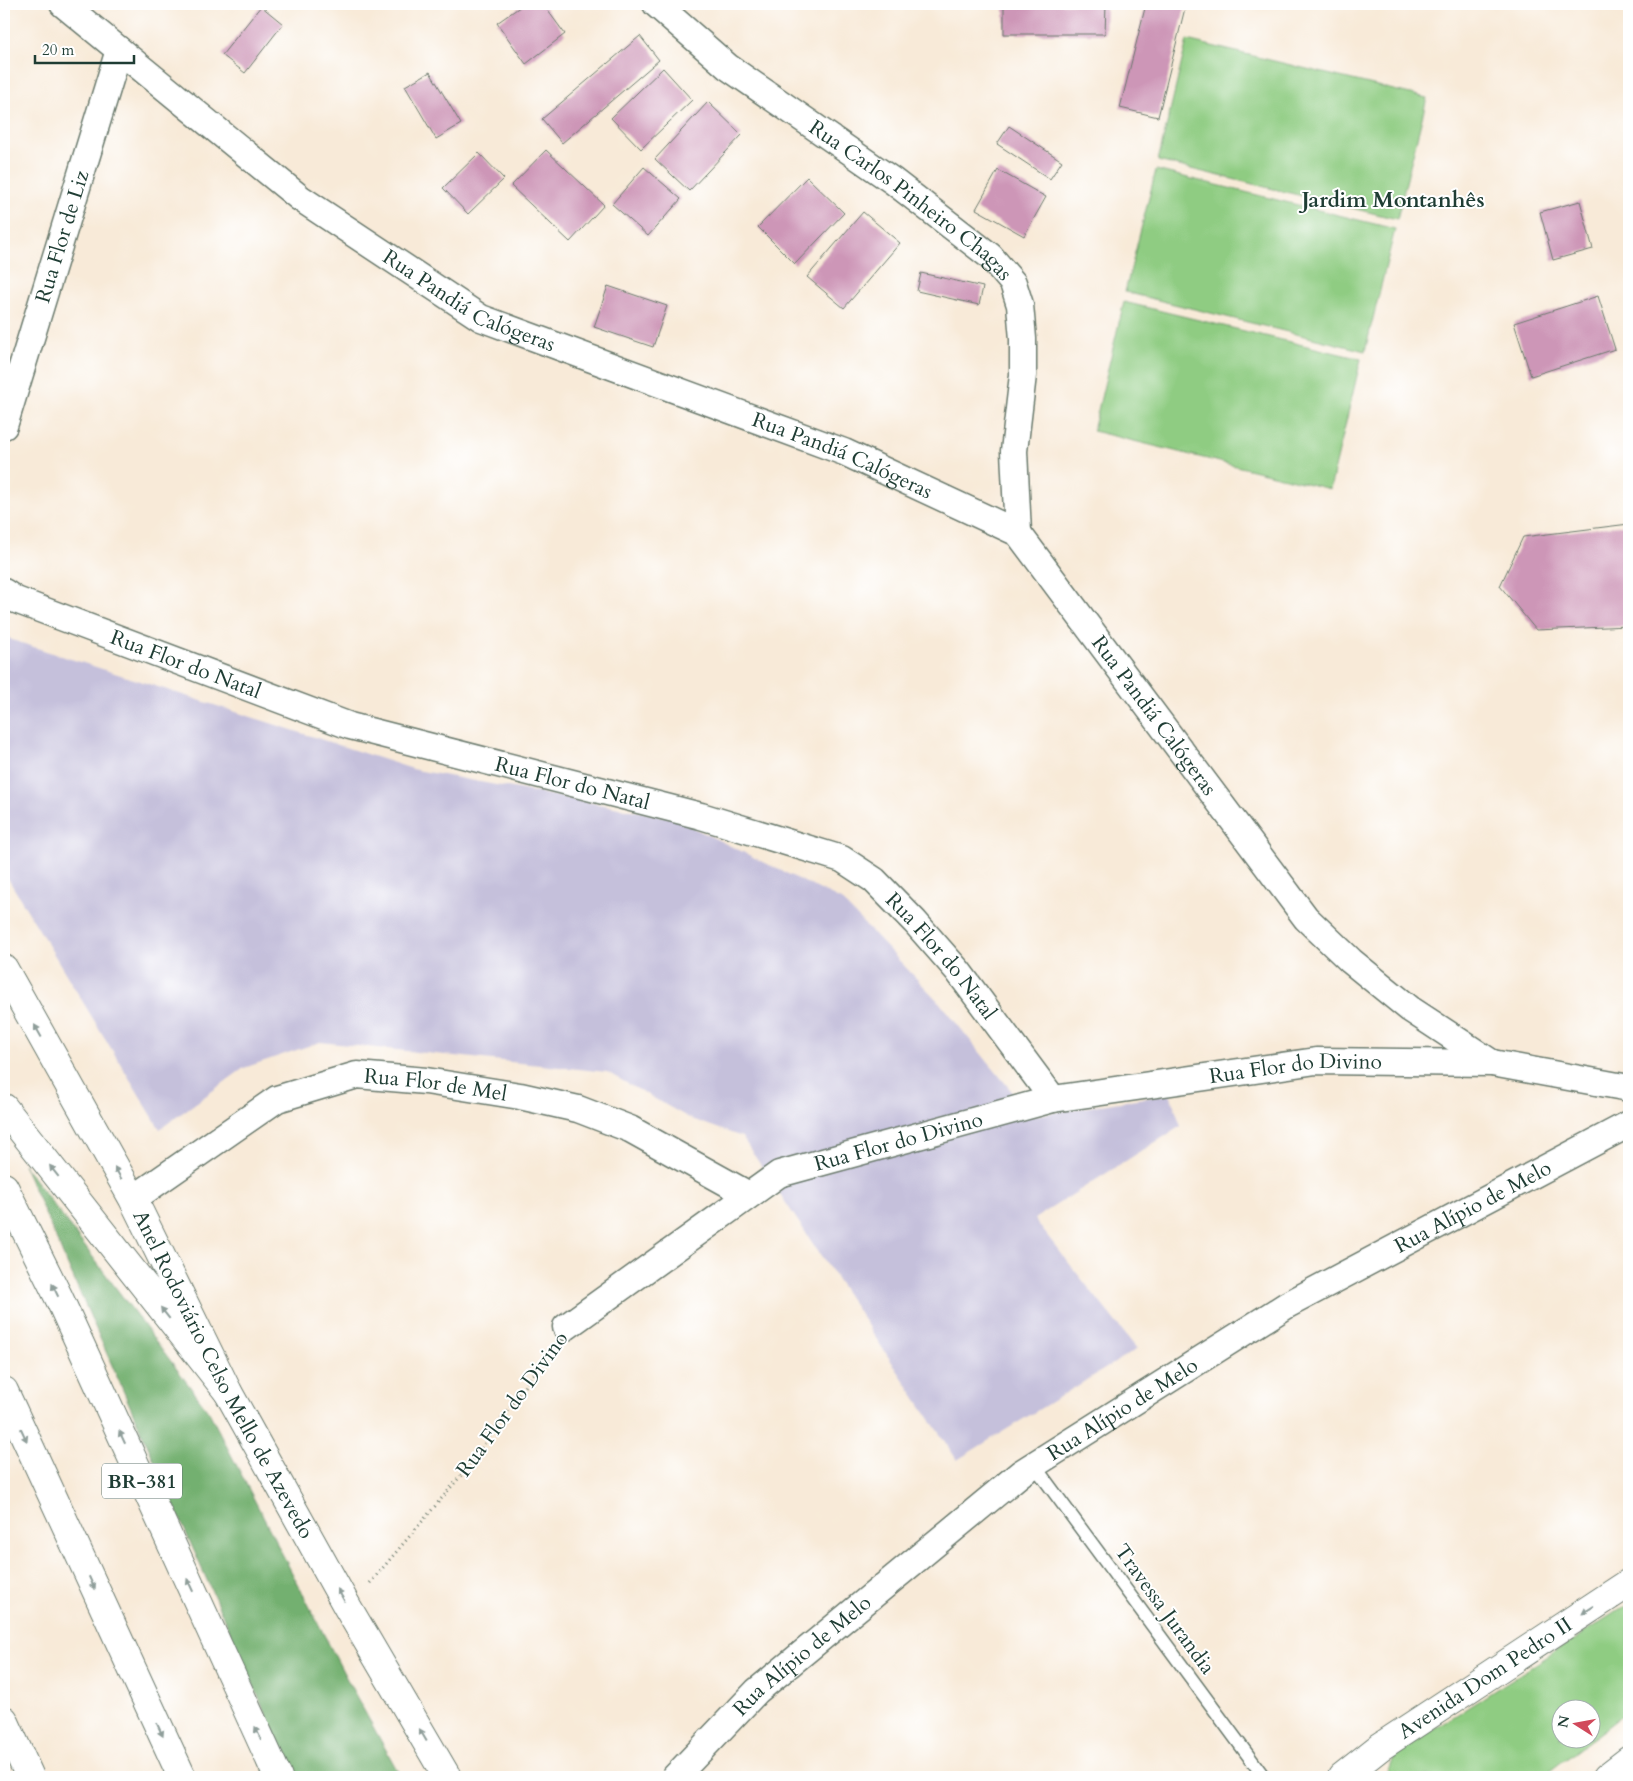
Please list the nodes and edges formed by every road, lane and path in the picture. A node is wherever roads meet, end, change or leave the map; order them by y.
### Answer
1 (63, 4) edge
2 (656, 4) edge
3 (119, 50) junction
4 (4, 426) edge
5 (1018, 533) junction
6 (4, 592) edge
7 (4, 969) edge
8 (1492, 1062) junction
9 (1629, 1088) edge
10 (1053, 1099) junction
11 (4, 1108) edge
12 (1629, 1124) edge
13 (4, 1187) edge
14 (748, 1195) junction
15 (133, 1199) junction
16 (566, 1326) joint
17 (4, 1391) edge
18 (228, 1392) junction
19 (1034, 1465) junction
20 (1629, 1583) edge
21 (348, 1608) junction
22 (4, 1720) edge
23 (1380, 1747) junction
24 (1629, 1760) edge
25 (30, 1777) edge
26 (182, 1777) edge
27 (278, 1777) edge
28 (447, 1777) edge
29 (675, 1777) edge
30 (1264, 1777) edge
31 (1342, 1777) edge
32 (1366, 1777) edge
33 (1607, 1777) edge

1 - 3 street, Rua Pandiá Calógeras
2 - 5 street, Rua Carlos Pinheiro Chagas
3 - 4 street, Rua Flor de Liz
3 - 5 street, Rua Pandiá Calógeras
5 - 8 street, Rua Pandiá Calógeras
6 - 10 street, Rua Flor do Natal
15 -> 7 main road, Anel Rodoviário Celso Mello de Azevedo
8 - 9 street, Rua Flor do Divino
8 - 10 street, Rua Flor do Divino
10 - 14 street, Rua Flor do Divino
18 -> 11 main road
12 - 19 street, Rua Alípio de Melo
27 -> 13 main road, BR-381
14 - 15 street, Rua Flor de Mel
14 - 16 street, Rua Flor do Divino
15 - 18 main road, Anel Rodoviário Celso Mello de Azevedo
16 - 21 path, Rua Flor do Divino
17 -> 26 main road
21 -> 18 main road, Anel Rodoviário Celso Mello de Azevedo
19 - 29 street, Rua Alípio de Melo
19 - 30 lane, Travessa Jurandia
20 -> 23 main road, Avenida Dom Pedro II
28 -> 21 main road, Anel Rodoviário Celso Mello de Azevedo
22 - 25 main road
23 - 31 main road, Avenida Dom Pedro II
23 - 32 main road
24 - 33 main road

